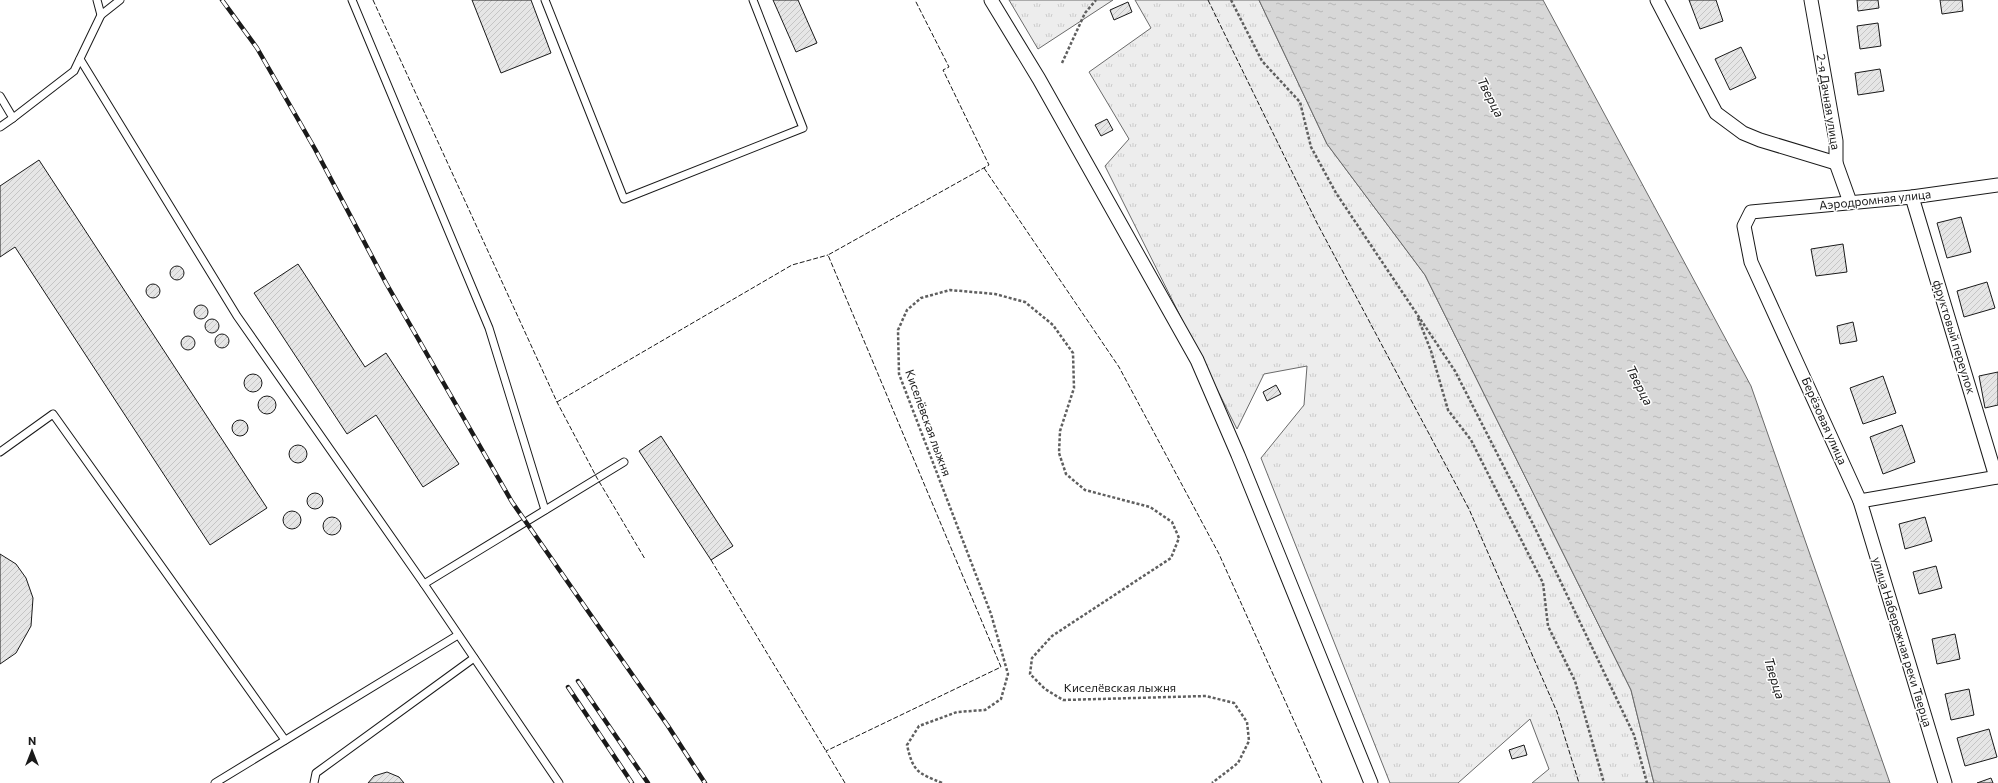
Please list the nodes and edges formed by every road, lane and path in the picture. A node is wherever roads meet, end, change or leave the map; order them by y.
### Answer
1 (97, 0) edge
2 (120, 0) edge
3 (352, 0) edge
4 (545, 0) edge
5 (753, 0) edge
6 (991, 0) edge
7 (1096, 0) edge
8 (1231, 0) edge
9 (1657, 0) edge
10 (1812, 0) edge
11 (101, 15) junction
12 (80, 59) junction
13 (1062, 63) dead end
14 (0, 96) edge
15 (13, 118) junction
16 (0, 127) edge
17 (1836, 163) junction
18 (1998, 185) edge
19 (1912, 197) junction
20 (1850, 202) junction
21 (1752, 212) joint
22 (1416, 312) junction
23 (0, 452) edge
24 (624, 462) dead end
25 (1997, 477) edge
26 (1860, 501) junction
27 (545, 510) junction
28 (424, 584) junction
29 (458, 635) junction
30 (474, 658) junction
31 (285, 740) junction
32 (214, 783) edge
33 (314, 783) edge
34 (558, 783) edge
35 (942, 783) edge
36 (1212, 783) edge
37 (1371, 783) edge
38 (1604, 783) edge
39 (1647, 783) edge
40 (1945, 783) edge

1 - 11 lane
2 - 11 lane
3 - 27 lane
4 - 5 lane
6 - 37 street
7 - 13 path
8 - 22 path
9 - 17 street
10 - 17 street, 2-я Дачная улица
11 - 12 lane
12 - 15 lane
12 - 28 lane
14 - 15 lane
15 - 16 lane
17 - 20 street, 2-я Дачная улица
18 - 19 street, Аэродромная улица
19 - 20 street, Аэродромная улица
19 - 25 street, фруктовый переулок
20 - 21 street, Аэродромная улица
21 - 26 street, Берёзовая улица
22 - 38 path
22 - 39 path
23 - 31 lane
24 - 27 lane
25 - 26 street
26 - 40 street, улица Набережная реки Тверца
27 - 28 lane
28 - 29 lane
29 - 30 lane
29 - 31 lane
30 - 33 lane
30 - 34 lane
31 - 32 lane
35 - 36 path, Киселёвская лыжня

